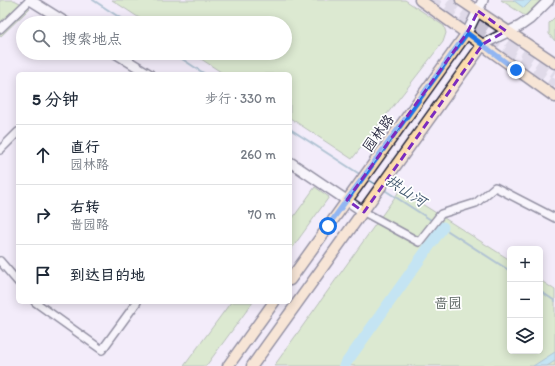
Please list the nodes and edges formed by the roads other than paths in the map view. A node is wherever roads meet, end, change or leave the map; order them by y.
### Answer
1 (30, 0) edge
2 (420, 0) edge
3 (461, 0) edge
4 (483, 0) edge
5 (549, 0) edge
6 (478, 12) junction
7 (56, 16) edge
8 (0, 29) edge
9 (506, 31) junction
10 (467, 33) junction
11 (483, 44) junction
12 (126, 60) edge
13 (555, 63) edge
14 (146, 72) edge
15 (555, 97) edge
16 (16, 134) edge
17 (0, 150) edge
18 (292, 163) edge
19 (347, 200) junction
20 (364, 212) junction
21 (555, 218) edge
22 (0, 261) edge
23 (292, 277) edge
24 (16, 280) edge
25 (38, 304) edge
26 (136, 304) edge
27 (273, 304) edge
28 (228, 366) edge
29 (252, 366) edge

1 - 7 street
1 - 8 street
2 - 10 main road
3 - 6 main road
4 - 6 street, 园林路
5 - 9 street
6 - 9 main road
6 - 10 street, 园林路
9 - 11 street
9 - 13 main road
10 - 11 main road
10 - 19 main road, 园林路
11 - 15 main road
11 - 20 main road
12 - 14 street
16 - 17 street
18 - 19 street
19 - 20 street
19 - 23 main road, 园林路
20 - 21 street
20 - 29 main road
22 - 24 street
25 - 26 street
27 - 28 main road

